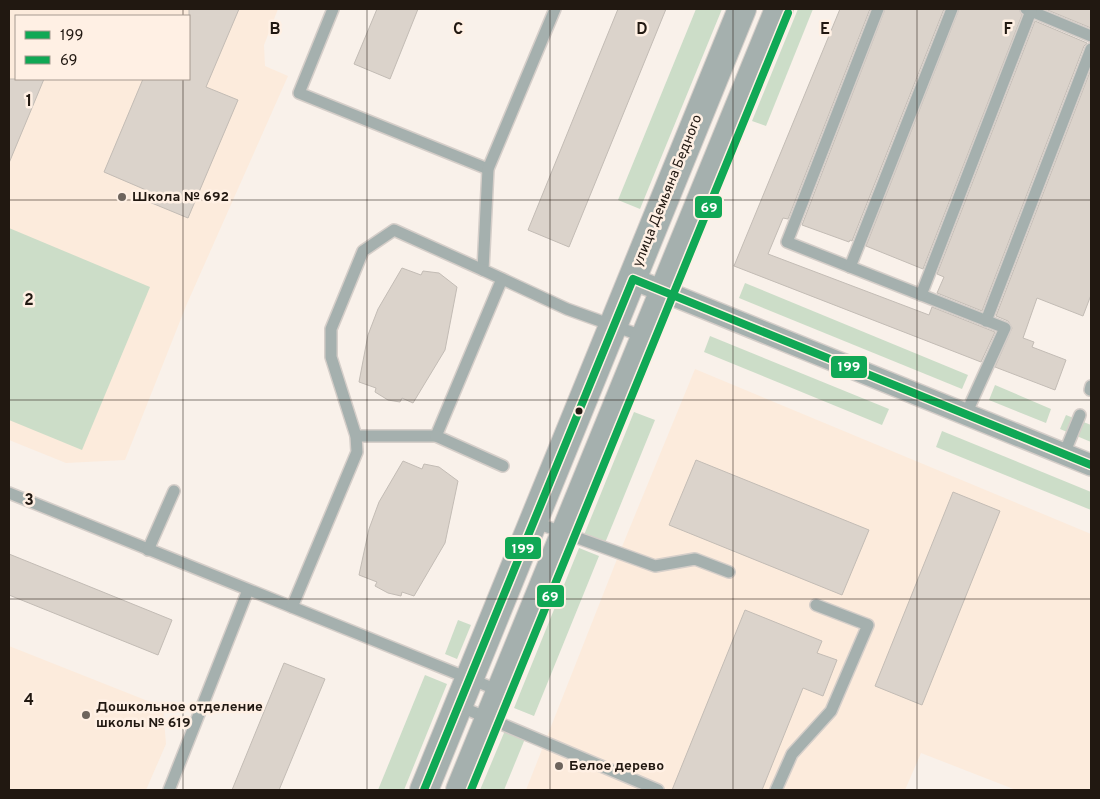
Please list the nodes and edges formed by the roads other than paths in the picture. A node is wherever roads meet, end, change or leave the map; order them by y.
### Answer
1 (333, 9) edge
2 (554, 9) edge
3 (742, 9) edge
4 (779, 9) edge
5 (878, 9) edge
6 (952, 9) edge
7 (1029, 10) edge
8 (1091, 36) edge
9 (1091, 49) edge
10 (488, 169) junction
11 (850, 267) junction
12 (483, 270) junction
13 (633, 278) junction
14 (502, 279) junction
15 (664, 290) junction
16 (921, 295) junction
17 (986, 321) junction
18 (613, 327) junction
19 (645, 337) junction
20 (966, 414) junction
21 (1080, 415) dead end
22 (356, 436) junction
23 (436, 436) junction
24 (1064, 454) junction
25 (1091, 465) edge
26 (503, 466) dead end
27 (174, 491) dead end
28 (9, 493) edge
29 (534, 522) junction
30 (564, 533) junction
31 (148, 550) junction
32 (729, 572) dead end
33 (248, 590) junction
34 (816, 605) dead end
35 (292, 607) junction
36 (470, 679) junction
37 (500, 691) junction
38 (458, 706) junction
39 (489, 719) junction
40 (170, 790) edge
41 (424, 790) edge
42 (460, 790) edge
43 (658, 790) edge
44 (776, 790) edge

1 - 10 lane
2 - 10 lane
3 - 13 street, улица Демьяна Бедного
4 - 15 street
5 - 11 lane
6 - 11 lane
7 - 8 lane
7 - 16 lane
9 - 17 lane
10 - 12 lane
11 - 16 lane
12 - 14 lane
12 - 22 lane
13 - 15 street
13 - 18 street, улица Демьяна Бедного
14 - 18 lane
14 - 23 lane
15 - 19 street
15 - 20 street
16 - 17 lane
17 - 20 lane
18 - 19 lane
18 - 29 street, улица Демьяна Бедного
19 - 30 street
20 - 24 street
21 - 24 lane
22 - 23 lane
22 - 35 lane
23 - 26 lane
24 - 25 street
27 - 31 lane
28 - 31 lane
29 - 30 lane
29 - 36 street, улица Демьяна Бедного
30 - 32 lane
30 - 37 street
31 - 33 lane
33 - 35 lane
33 - 40 lane
34 - 44 lane
35 - 36 lane
36 - 37 lane
36 - 38 street, улица Демьяна Бедного
37 - 39 street
38 - 39 lane
38 - 41 street, улица Демьяна Бедного
39 - 42 street
39 - 43 lane

